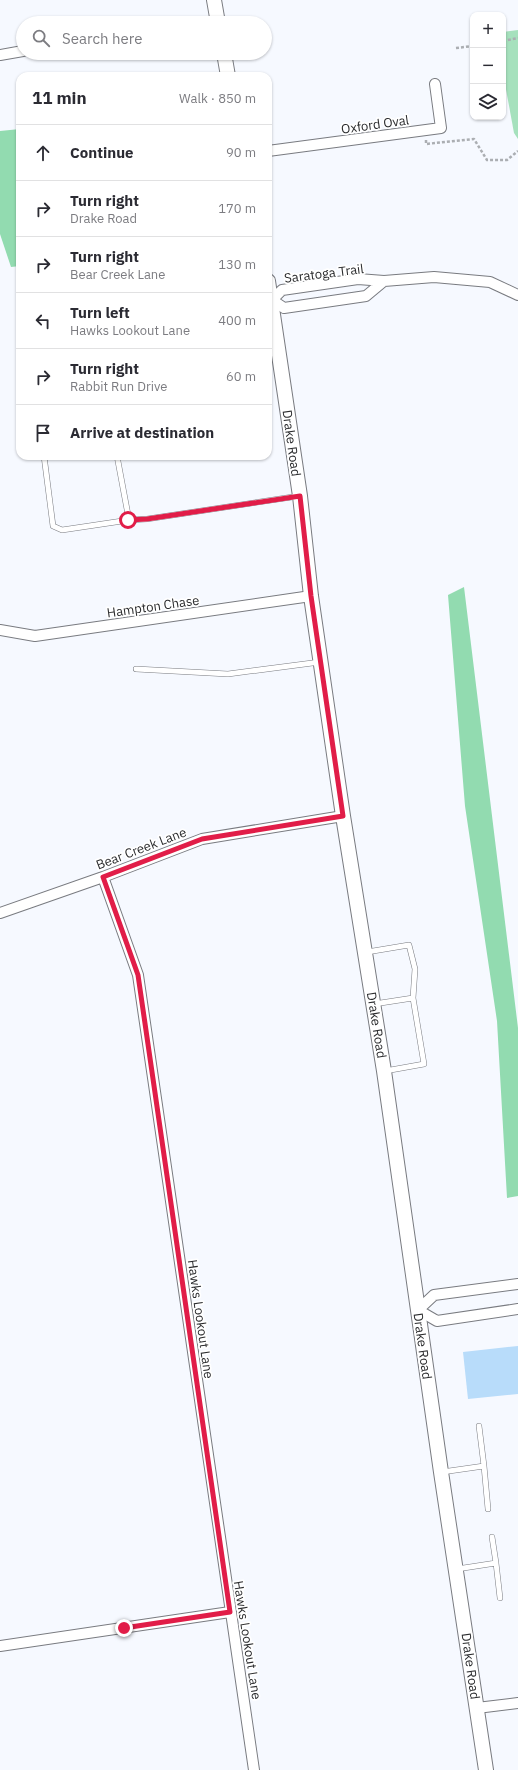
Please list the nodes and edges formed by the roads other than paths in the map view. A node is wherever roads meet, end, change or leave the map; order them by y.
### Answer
1 (214, 0) edge
2 (217, 16) edge
3 (16, 52) edge
4 (0, 54) edge
5 (225, 60) edge
6 (227, 72) edge
7 (435, 84) dead end
8 (272, 150) edge
9 (384, 281) junction
10 (518, 295) edge
11 (272, 300) junction
12 (45, 460) edge
13 (118, 460) edge
14 (300, 496) junction
15 (128, 520) junction
16 (311, 596) junction
17 (0, 630) edge
18 (321, 662) junction
19 (136, 669) dead end
20 (343, 816) junction
21 (103, 877) junction
22 (0, 913) edge
23 (365, 952) junction
24 (413, 998) junction
25 (374, 1004) junction
26 (384, 1071) junction
27 (518, 1284) edge
28 (518, 1309) edge
29 (418, 1310) junction
30 (479, 1426) dead end
31 (484, 1466) junction
32 (441, 1472) junction
33 (488, 1509) dead end
34 (492, 1537) dead end
35 (496, 1563) junction
36 (456, 1569) junction
37 (500, 1598) dead end
38 (230, 1612) junction
39 (0, 1646) edge
40 (518, 1703) edge
41 (477, 1708) junction
42 (254, 1770) edge
43 (486, 1770) edge

1 - 2 street
3 - 4 street
5 - 6 street
7 - 8 street, Oxford Oval
9 - 10 street, Saratoga Trail
9 - 11 street, Saratoga Trail
9 - 11 street, Saratoga Trail
11 - 14 street, Drake Road
12 - 15 lane
13 - 15 lane
14 - 15 lane
14 - 16 street, Drake Road
16 - 17 street, Hampton Chase
16 - 18 street, Drake Road
18 - 19 lane
18 - 20 street, Drake Road
20 - 21 street, Bear Creek Lane
20 - 23 street, Drake Road
21 - 22 street, Bear Creek Lane
21 - 38 street, Hawks Lookout Lane
23 - 24 lane
23 - 25 street, Drake Road
24 - 25 lane
24 - 26 lane
25 - 26 street, Drake Road
26 - 29 street, Drake Road
27 - 29 street
28 - 29 street
29 - 32 street, Drake Road
30 - 31 lane
31 - 32 lane
31 - 33 lane
32 - 36 street, Drake Road
34 - 35 lane
35 - 36 lane
35 - 37 lane
36 - 41 street, Drake Road
38 - 39 street
38 - 42 street, Hawks Lookout Lane
40 - 41 street
41 - 43 street, Drake Road

